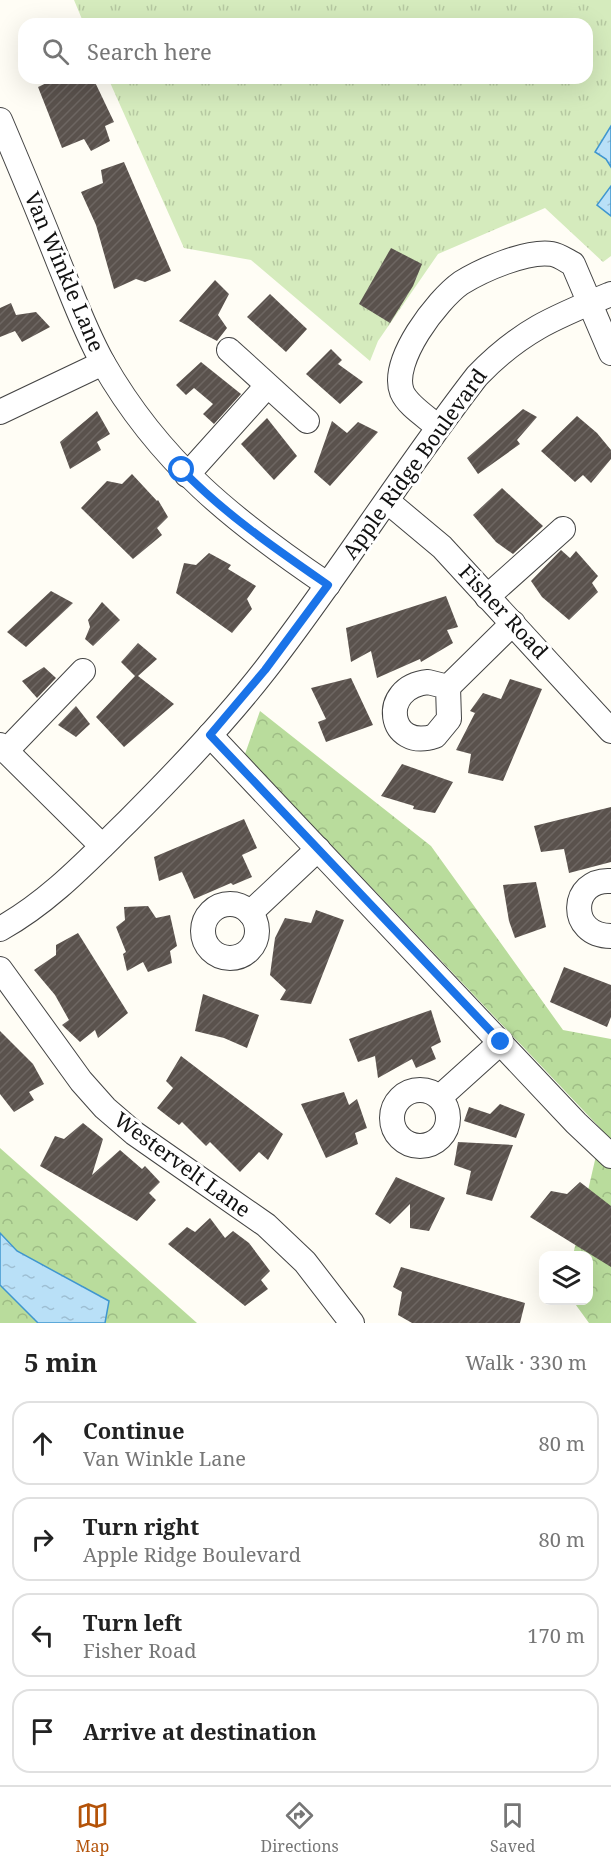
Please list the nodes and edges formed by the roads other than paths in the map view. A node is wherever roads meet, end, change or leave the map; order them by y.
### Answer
1 (0, 120) edge
2 (9, 163) edge
3 (601, 298) edge
4 (230, 350) dead end
5 (611, 353) edge
6 (103, 363) junction
7 (267, 386) junction
8 (0, 412) edge
9 (307, 421) dead end
10 (438, 427) junction
11 (187, 475) junction
12 (387, 501) junction
13 (563, 529) dead end
14 (328, 585) junction
15 (487, 597) junction
16 (513, 623) junction
17 (83, 671) dead end
18 (448, 687) dead end
19 (611, 732) edge
20 (210, 735) junction
21 (3, 748) edge
22 (102, 846) junction
23 (318, 849) junction
24 (611, 881) edge
25 (250, 913) dead end
26 (0, 929) edge
27 (611, 936) edge
28 (0, 969) edge
29 (501, 1042) junction
30 (440, 1097) dead end
31 (611, 1156) edge
32 (352, 1323) edge

1 - 2 street, Van Winkle Lane
2 - 6 street, Van Winkle Lane
3 - 5 street
3 - 10 street, Apple Ridge Boulevard
3 - 10 street
4 - 7 street
6 - 8 street
6 - 11 street, Van Winkle Lane
7 - 9 street
7 - 11 street
10 - 12 street, Apple Ridge Boulevard
11 - 14 street, Van Winkle Lane
12 - 14 street, Apple Ridge Boulevard
12 - 15 street, Fisher Road
13 - 15 street
14 - 20 street, Apple Ridge Boulevard
15 - 16 street, Fisher Road
16 - 18 street
16 - 19 street, Fisher Road
17 - 21 street
20 - 22 street, Apple Ridge Boulevard
20 - 23 street
21 - 22 street
22 - 26 street, Apple Ridge Boulevard
23 - 25 street
23 - 29 street
24 - 27 street
28 - 32 street, Westervelt Lane
29 - 30 street
29 - 31 street

